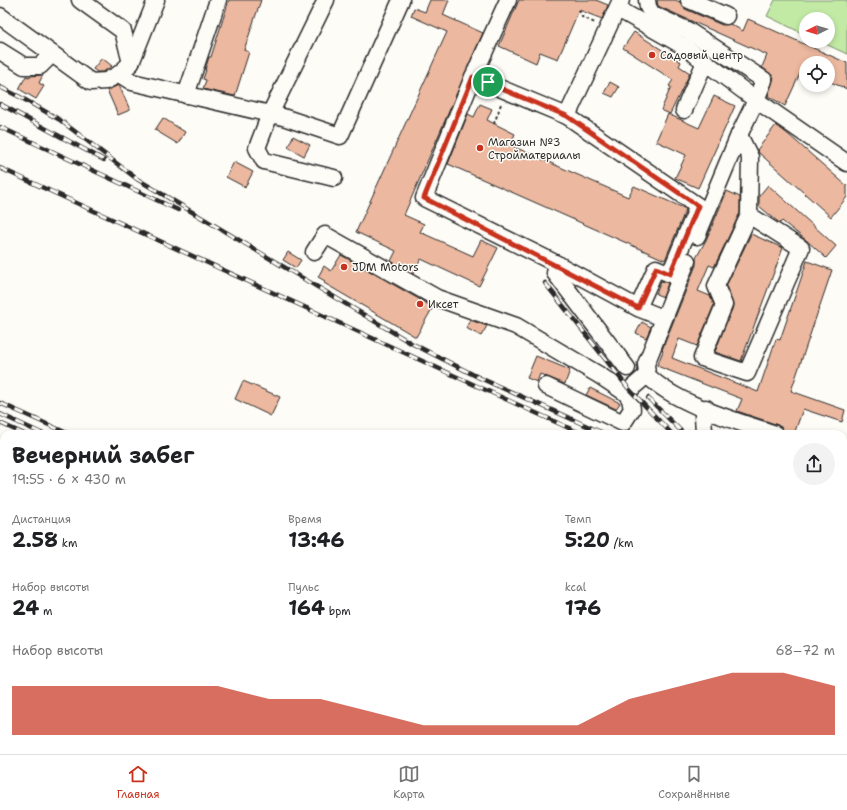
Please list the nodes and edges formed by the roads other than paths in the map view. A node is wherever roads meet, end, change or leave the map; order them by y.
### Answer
1 (80, 0) edge
2 (156, 0) edge
3 (218, 0) edge
4 (326, 0) edge
5 (401, 0) edge
6 (508, 0) edge
7 (647, 0) edge
8 (689, 0) edge
9 (619, 4) edge
10 (0, 16) edge
11 (726, 16) dead end
12 (0, 50) edge
13 (52, 54) junction
14 (705, 62) junction
15 (131, 63) junction
16 (119, 74) junction
17 (473, 77) junction
18 (186, 95) junction
19 (756, 100) junction
20 (684, 110) dead end
21 (270, 114) junction
22 (567, 116) junction
23 (739, 135) junction
24 (847, 163) edge
25 (334, 178) dead end
26 (749, 215) junction
27 (314, 252) dead end
28 (559, 265) junction
29 (638, 308) junction
30 (663, 318) junction
31 (627, 368) dead end
32 (647, 375) junction
33 (546, 386) dead end
34 (626, 393) junction
35 (706, 408) junction
36 (704, 430) edge
37 (764, 430) edge

1 - 15 street
2 - 15 street
3 - 18 street
4 - 21 street
5 - 21 street
6 - 17 street
7 - 19 street
8 - 11 street
9 - 14 street
9 - 22 street
10 - 13 street
12 - 13 street
13 - 16 street
14 - 19 street
14 - 20 street
15 - 16 street
16 - 18 street
17 - 22 street
17 - 28 street
18 - 21 street
19 - 23 street
19 - 24 street
21 - 25 street
22 - 29 street
23 - 26 street
23 - 30 street
26 - 26 street
27 - 34 street
28 - 29 street
28 - 31 street
29 - 30 street
30 - 32 street
32 - 34 street
32 - 35 street
33 - 34 street
35 - 36 street
35 - 37 street

